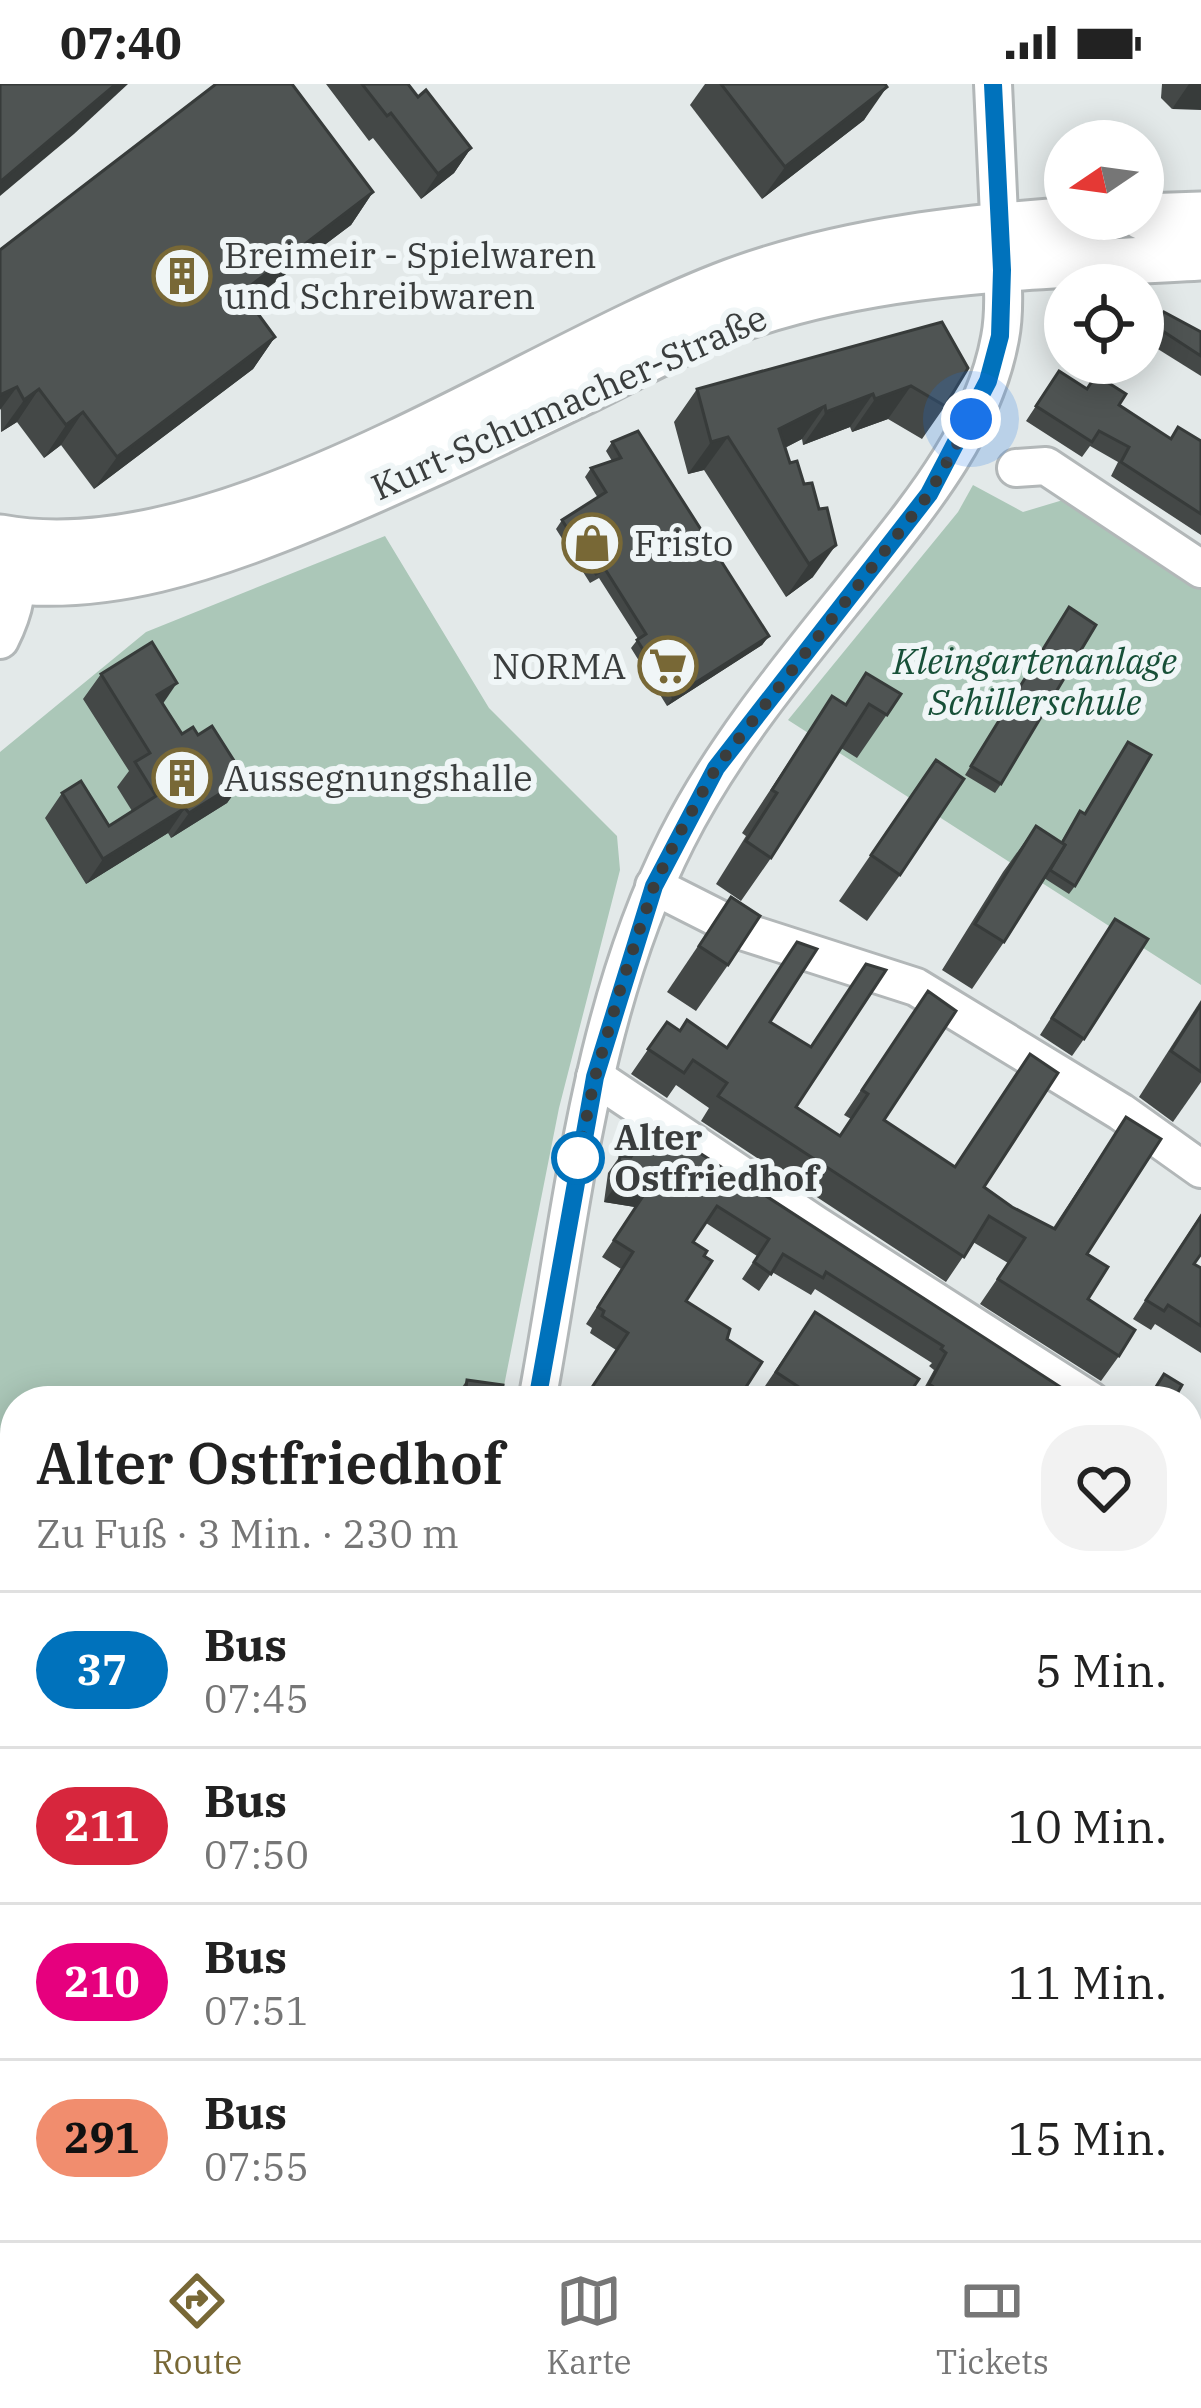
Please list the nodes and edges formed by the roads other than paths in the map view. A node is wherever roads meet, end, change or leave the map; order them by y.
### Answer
1 (993, 84) edge
2 (1201, 215) edge
3 (1164, 216) edge
4 (1044, 234) edge
5 (1001, 248) junction
6 (1201, 257) edge
7 (1016, 468) dead end
8 (5, 558) edge
9 (1201, 569) edge
10 (0, 640) edge
11 (654, 886) junction
12 (595, 1077) junction
13 (1201, 1169) edge
14 (540, 1386) edge
15 (1067, 1386) edge

1 - 5 street
2 - 3 main road
4 - 5 main road, Kurt-Schumacher-Straße
5 - 6 main road, Kurt-Schumacher-Straße
5 - 8 main road, Kurt-Schumacher-Straße
5 - 11 street
7 - 9 street
8 - 10 street, Kurt-Schumacher-Straße
11 - 12 street
11 - 13 street
12 - 14 street
12 - 15 street

